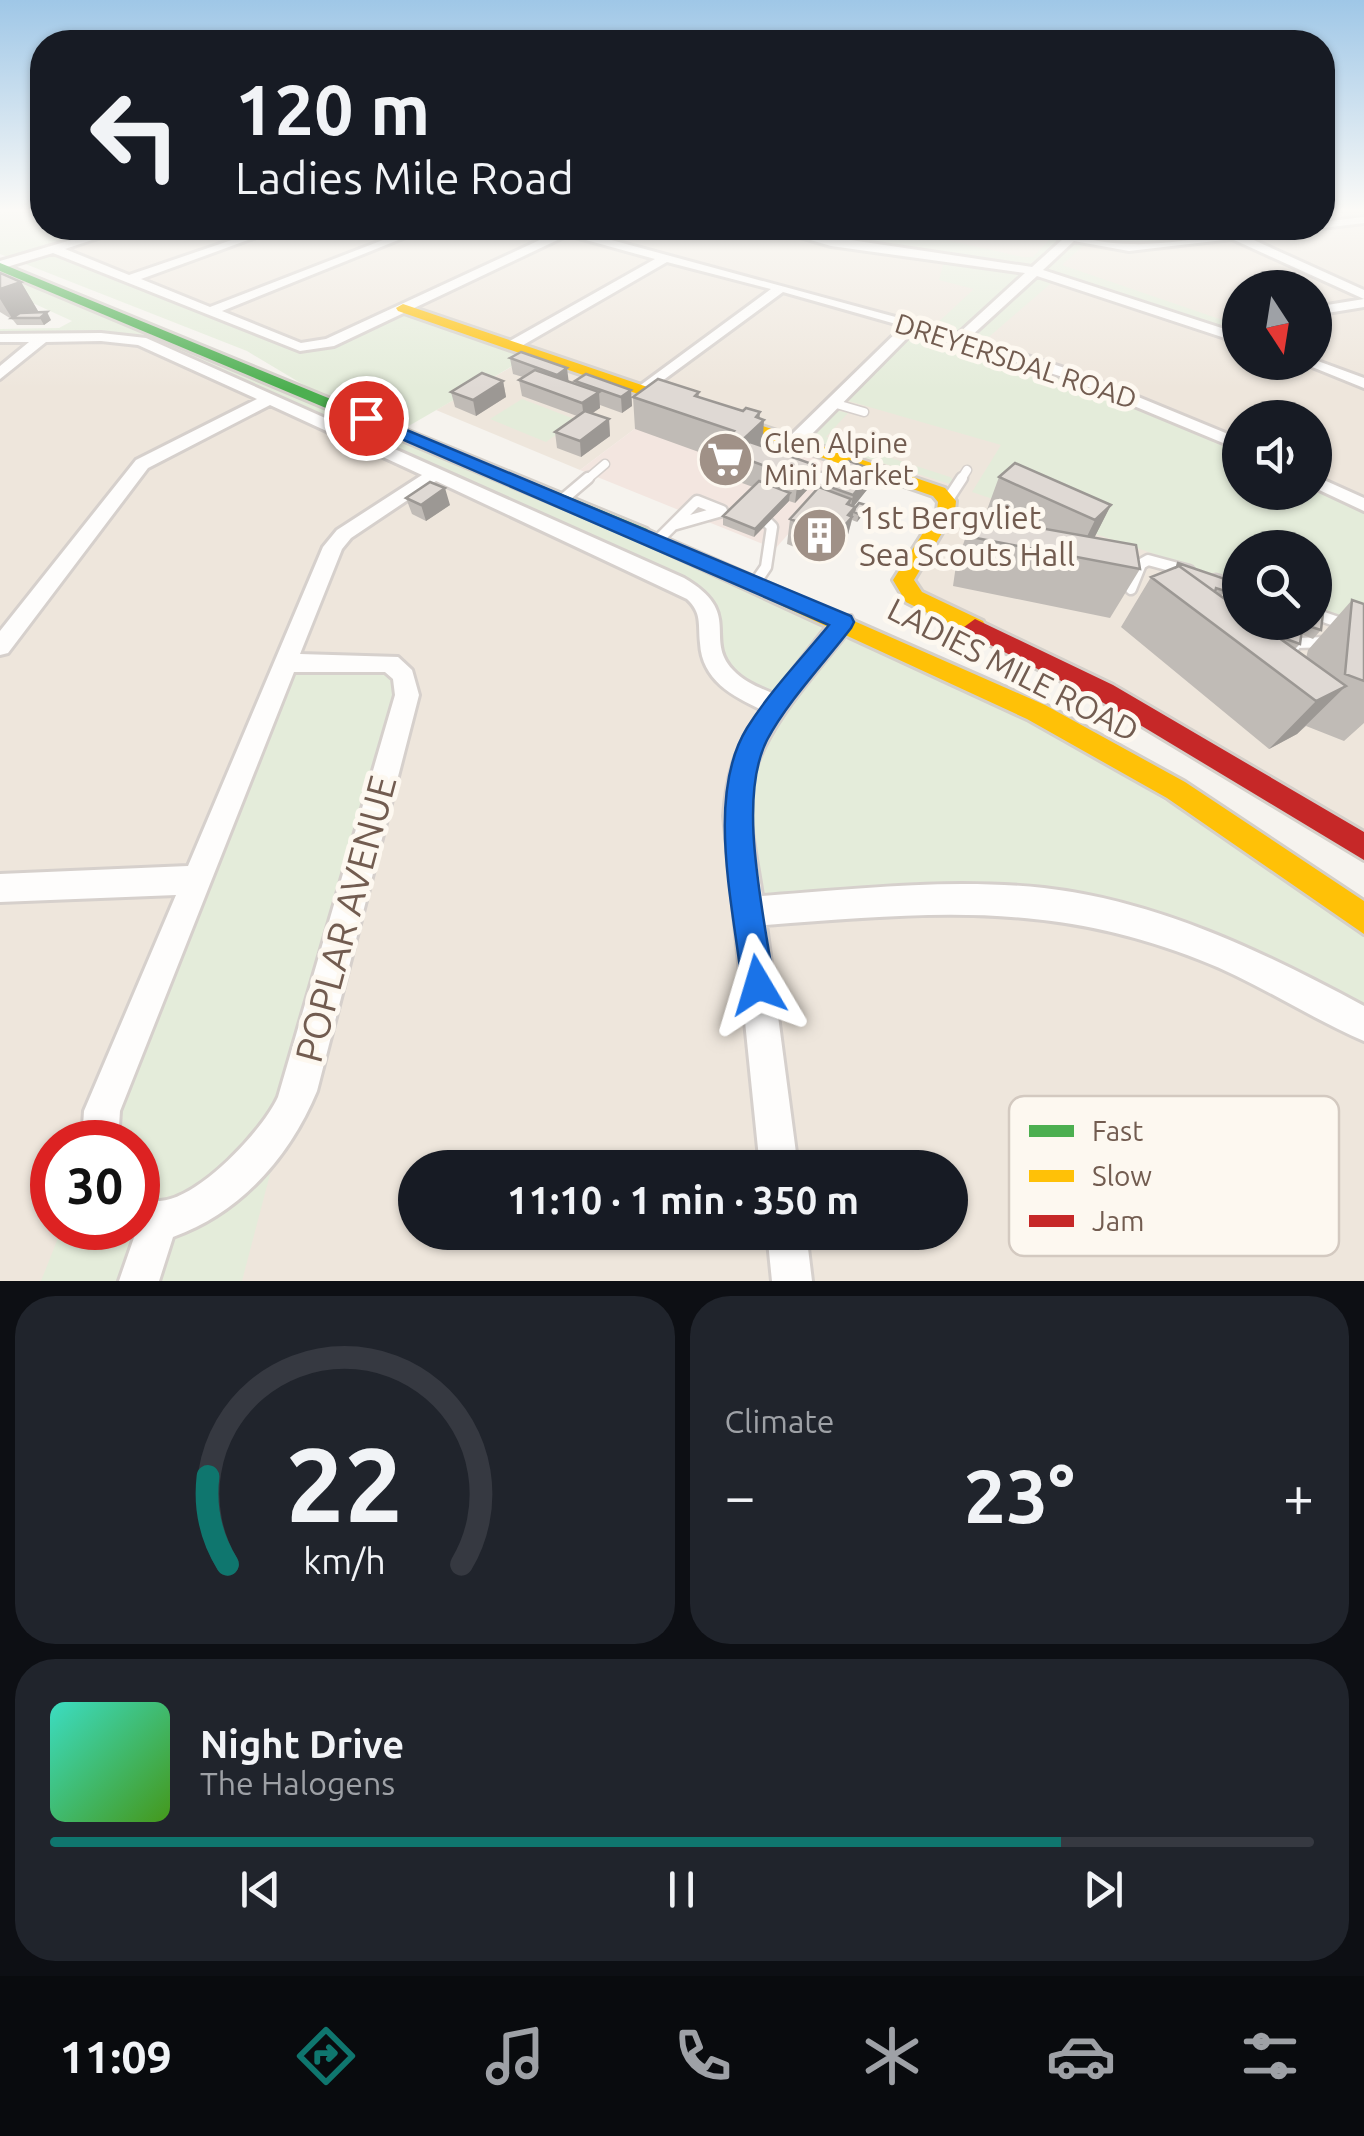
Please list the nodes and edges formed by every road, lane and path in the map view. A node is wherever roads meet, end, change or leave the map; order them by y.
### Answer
1 (22, 270) edge
2 (105, 270) edge
3 (155, 270) edge
4 (318, 270) edge
5 (480, 270) edge
6 (649, 270) edge
7 (707, 270) edge
8 (1024, 270) edge
9 (1038, 270) edge
10 (1309, 270) edge
11 (1036, 272) junction
12 (128, 279) junction
13 (778, 290) junction
14 (1364, 295) edge
15 (1364, 303) edge
16 (404, 308) junction
17 (1332, 308) edge
18 (212, 312) junction
19 (910, 326) junction
20 (1222, 333) edge
21 (0, 338) edge
22 (42, 338) junction
23 (960, 340) junction
24 (527, 355) junction
25 (1332, 371) edge
26 (0, 374) edge
27 (1364, 383) edge
28 (648, 396) junction
29 (268, 400) junction
30 (834, 403) junction
31 (864, 412) dead end
32 (1222, 437) edge
33 (795, 441) junction
34 (842, 458) junction
35 (605, 464) dead end
36 (788, 468) edge
37 (967, 470) dead end
38 (434, 475) junction
39 (1332, 490) edge
40 (562, 500) junction
41 (947, 502) junction
42 (1364, 505) edge
43 (722, 511) junction
44 (736, 512) edge
45 (768, 523) edge
46 (665, 533) junction
47 (755, 582) junction
48 (1222, 582) edge
49 (1131, 589) edge
50 (1332, 620) edge
51 (1335, 621) junction
52 (843, 622) junction
53 (1364, 631) edge
54 (0, 647) edge
55 (1290, 660) edge
56 (287, 664) junction
57 (779, 707) junction
58 (1358, 834) edge
59 (195, 880) junction
60 (0, 888) edge
61 (750, 912) junction
62 (1364, 919) edge
63 (1364, 1024) edge
64 (101, 1120) edge
65 (777, 1150) edge
66 (160, 1215) edge
67 (143, 1250) edge
68 (788, 1250) edge
69 (138, 1281) edge
70 (792, 1281) edge

1 - 40 main road, LADIES MILE ROAD
2 - 12 street
3 - 12 street
4 - 18 street
5 - 16 street
6 - 24 street
7 - 13 street, DREYERSDAL ROAD
8 - 11 street
9 - 11 street
10 - 14 street
11 - 20 street
11 - 23 street
12 - 18 street
13 - 19 street, DREYERSDAL ROAD
13 - 28 street
15 - 17 street
16 - 18 street
16 - 24 main road
19 - 23 street, DREYERSDAL ROAD
19 - 30 street
21 - 22 street
22 - 26 street
22 - 29 street
23 - 32 street, DREYERSDAL ROAD
24 - 28 main road
25 - 27 street
28 - 33 main road
29 - 38 street
29 - 54 street
30 - 31 lane
30 - 33 street
33 - 34 main road
34 - 36 lane
34 - 41 main road
35 - 40 lane
37 - 41 lane
38 - 56 street
38 - 57 street
39 - 42 street
40 - 46 main road, LADIES MILE ROAD
41 - 58 main road
43 - 44 lane
43 - 46 lane
43 - 46 lane
45 - 47 lane
46 - 47 main road, LADIES MILE ROAD
47 - 52 main road, LADIES MILE ROAD
48 - 49 lane
50 - 51 lane
51 - 53 lane
51 - 55 lane
52 - 57 street
52 - 62 main road, LADIES MILE ROAD
56 - 59 street
56 - 66 street, POPLAR AVENUE
57 - 61 street
59 - 60 street
59 - 64 street
61 - 63 street
61 - 65 street
67 - 69 street, POPLAR AVENUE
68 - 70 street

